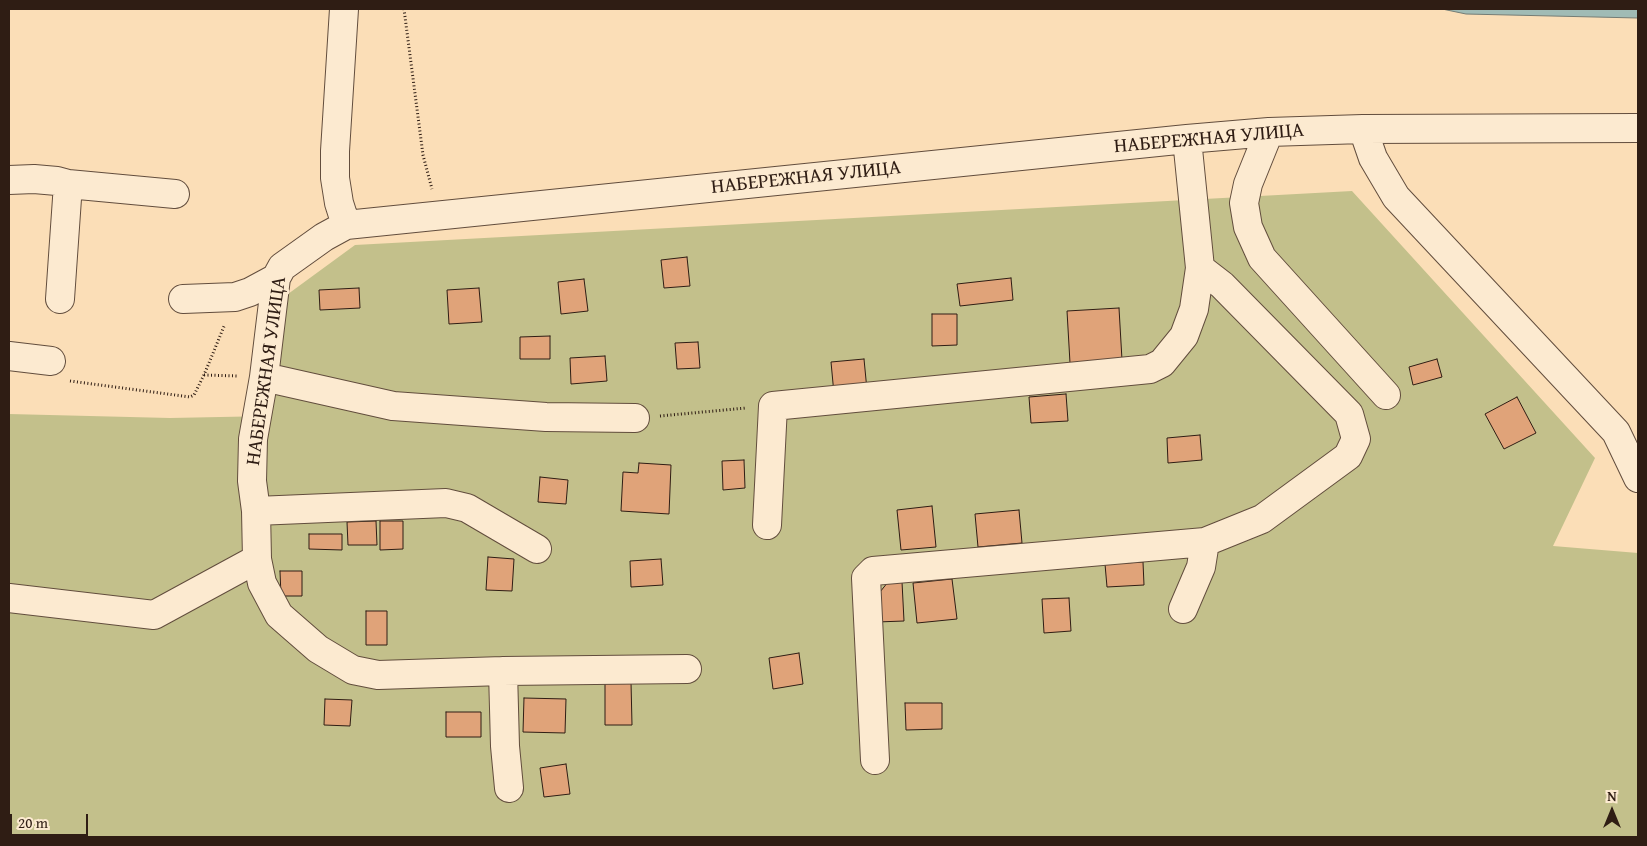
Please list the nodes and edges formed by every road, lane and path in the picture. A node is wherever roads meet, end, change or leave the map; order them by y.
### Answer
1 (344, 9) edge
2 (404, 9) edge
3 (1363, 128) junction
4 (1638, 128) edge
5 (1269, 132) junction
6 (1187, 138) junction
7 (9, 180) edge
8 (68, 184) junction
9 (175, 194) dead end
10 (439, 216) junction
11 (346, 225) junction
12 (1200, 268) junction
13 (276, 278) junction
14 (235, 297) junction
15 (60, 299) dead end
16 (183, 299) dead end
17 (9, 356) edge
18 (51, 361) joint
19 (204, 374) junction
20 (264, 377) junction
21 (1386, 395) dead end
22 (774, 406) junction
23 (635, 418) joint
24 (1638, 478) edge
25 (256, 510) junction
26 (767, 525) dead end
27 (1205, 542) junction
28 (537, 549) dead end
29 (257, 559) junction
30 (9, 598) edge
31 (1183, 609) dead end
32 (687, 669) dead end
33 (503, 671) junction
34 (875, 760) dead end
35 (509, 788) dead end

1 - 11 street
2 - 10 path
3 - 4 street, НАБЕРЕЖНАЯ УЛИЦА
3 - 5 street, НАБЕРЕЖНАЯ УЛИЦА
3 - 24 street
5 - 6 street, НАБЕРЕЖНАЯ УЛИЦА
5 - 21 street
6 - 10 street, НАБЕРЕЖНАЯ УЛИЦА
6 - 12 street
7 - 8 street
8 - 9 street
8 - 15 street
10 - 11 street, НАБЕРЕЖНАЯ УЛИЦА
11 - 13 street, НАБЕРЕЖНАЯ УЛИЦА
12 - 22 street
12 - 27 street
13 - 14 street
13 - 20 street, НАБЕРЕЖНАЯ УЛИЦА
14 - 16 street
14 - 19 path
17 - 18 street
18 - 19 path
19 - 20 path
20 - 23 street
20 - 25 street, НАБЕРЕЖНАЯ УЛИЦА
22 - 23 path
22 - 26 street
25 - 28 street
25 - 29 street, НАБЕРЕЖНАЯ УЛИЦА
27 - 31 street
27 - 34 street
29 - 30 street
29 - 33 street, НАБЕРЕЖНАЯ УЛИЦА
32 - 33 street, НАБЕРЕЖНАЯ УЛИЦА
33 - 35 street

